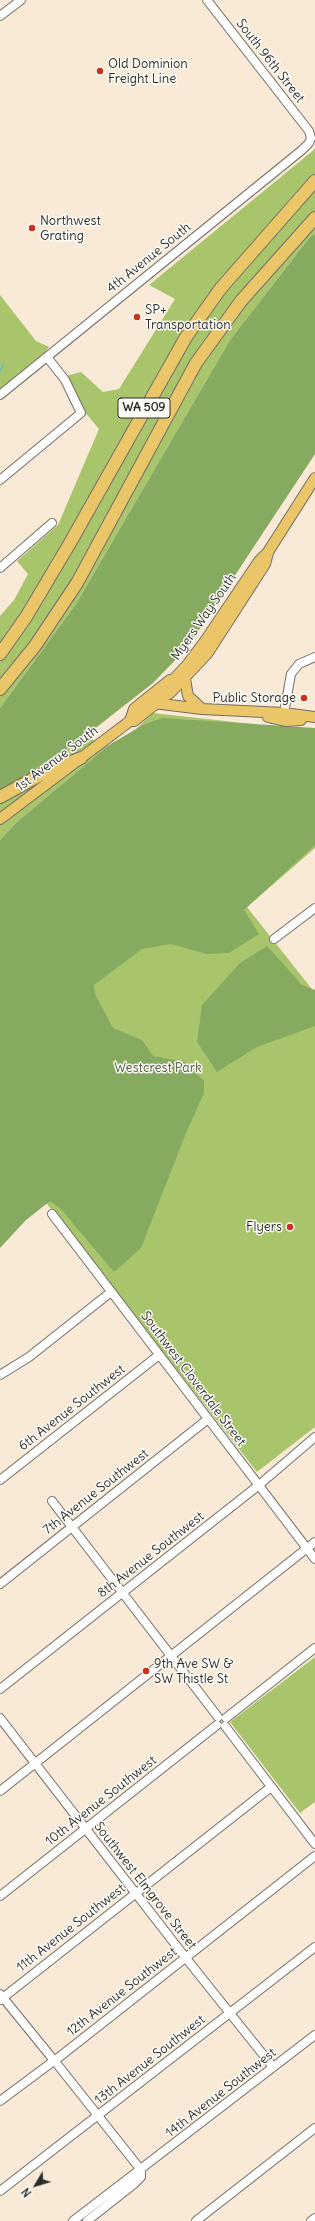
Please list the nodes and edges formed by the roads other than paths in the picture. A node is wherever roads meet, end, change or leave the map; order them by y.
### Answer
1 (21, 0) edge
2 (207, 0) edge
3 (0, 16) edge
4 (311, 138) joint
5 (315, 180) edge
6 (315, 218) edge
7 (47, 357) junction
8 (0, 395) edge
9 (315, 478) edge
10 (0, 480) edge
11 (52, 523) dead end
12 (268, 552) junction
13 (0, 568) edge
14 (0, 654) edge
15 (315, 657) edge
16 (16, 671) junction
17 (174, 678) junction
18 (185, 679) junction
19 (0, 689) edge
20 (0, 698) edge
21 (162, 703) junction
22 (202, 709) junction
23 (261, 713) junction
24 (284, 713) junction
25 (133, 716) junction
26 (313, 717) edge
27 (80, 758) junction
28 (0, 797) edge
29 (0, 819) edge
30 (315, 908) edge
31 (274, 939) dead end
32 (52, 1214) dead end
33 (111, 1292) junction
34 (159, 1355) junction
35 (0, 1376) edge
36 (208, 1419) junction
37 (315, 1437) edge
38 (0, 1480) edge
39 (259, 1485) junction
40 (52, 1501) dead end
41 (72, 1526) junction
42 (315, 1542) edge
43 (307, 1549) junction
44 (315, 1559) edge
45 (0, 1584) edge
46 (122, 1593) junction
47 (315, 1648) edge
48 (171, 1656) junction
49 (0, 1689) edge
50 (0, 1718) edge
51 (221, 1722) junction
52 (35, 1763) junction
53 (271, 1787) junction
54 (0, 1791) edge
55 (85, 1828) junction
56 (315, 1844) edge
57 (315, 1856) edge
58 (135, 1893) junction
59 (0, 1896) edge
60 (315, 1947) edge
61 (185, 1957) junction
62 (1, 1997) edge
63 (230, 2013) junction
64 (315, 2035) edge
65 (54, 2061) junction
66 (273, 2067) junction
67 (0, 2101) edge
68 (98, 2116) junction
69 (315, 2128) edge
70 (141, 2170) junction
71 (0, 2191) edge
72 (315, 2218) edge
73 (72, 2221) edge
74 (87, 2221) edge
75 (196, 2221) edge
76 (311, 2221) edge

1 - 3 street
2 - 4 street, South 96th Street
4 - 7 street, 4th Avenue South
5 - 14 highway, WA 509
6 - 16 highway, WA 509
7 - 8 street, 4th Avenue South
7 - 10 street
9 - 12 main road, Myers Way South
11 - 13 street
12 - 17 main road, Myers Way South
12 - 18 main road, Myers Way South
15 - 24 street
16 - 19 highway, WA 509
16 - 20 highway
17 - 21 main road
17 - 25 main road, Myers Way South
18 - 21 main road, Myers Way South
18 - 22 main road
21 - 22 main road
21 - 25 main road, Myers Way South
21 - 25 main road
22 - 23 main road
23 - 24 main road
23 - 26 main road
24 - 26 main road
25 - 27 main road, 1st Avenue South
27 - 28 highway
27 - 29 main road, 1st Avenue South
30 - 31 street
32 - 33 street, Southwest Cloverdale Street
33 - 34 street, Southwest Cloverdale Street
33 - 35 street
34 - 36 street, Southwest Cloverdale Street
34 - 38 street, 6th Avenue Southwest
36 - 39 street, Southwest Cloverdale Street
36 - 41 street, 7th Avenue Southwest
37 - 39 street, 8th Avenue Southwest
39 - 43 street, Southwest Cloverdale Street
39 - 46 street, 8th Avenue Southwest
40 - 41 street
41 - 45 street, 7th Avenue Southwest
41 - 46 street
42 - 43 street
43 - 44 street, Southwest Cloverdale Street
43 - 48 street
46 - 48 street
46 - 49 street, 8th Avenue Southwest
47 - 51 street, 10th Avenue Southwest
48 - 51 street
48 - 52 street
50 - 52 street, Southwest Elmgrove Street
51 - 53 street
51 - 55 street, 10th Avenue Southwest
52 - 54 street
52 - 55 street, Southwest Elmgrove Street
53 - 56 street
53 - 58 street, 11th Avenue Southwest
55 - 58 street, Southwest Elmgrove Street
55 - 59 street, 10th Avenue Southwest
57 - 61 street, 12th Avenue Southwest
58 - 61 street, Southwest Elmgrove Street
58 - 62 street, 11th Avenue Southwest
60 - 63 street, 13th Avenue Southwest
61 - 63 street, Southwest Elmgrove Street
61 - 65 street, 12th Avenue Southwest
62 - 65 street
63 - 66 street, Southwest Elmgrove Street
63 - 68 street, 13th Avenue Southwest
64 - 66 street, 14th Avenue Southwest
65 - 67 street, 12th Avenue Southwest
65 - 68 street
66 - 70 street, 14th Avenue Southwest
68 - 70 street
68 - 71 street, 13th Avenue Southwest
69 - 75 street
70 - 73 street, 14th Avenue Southwest
70 - 74 street, 14th Avenue Southwest
72 - 76 street

